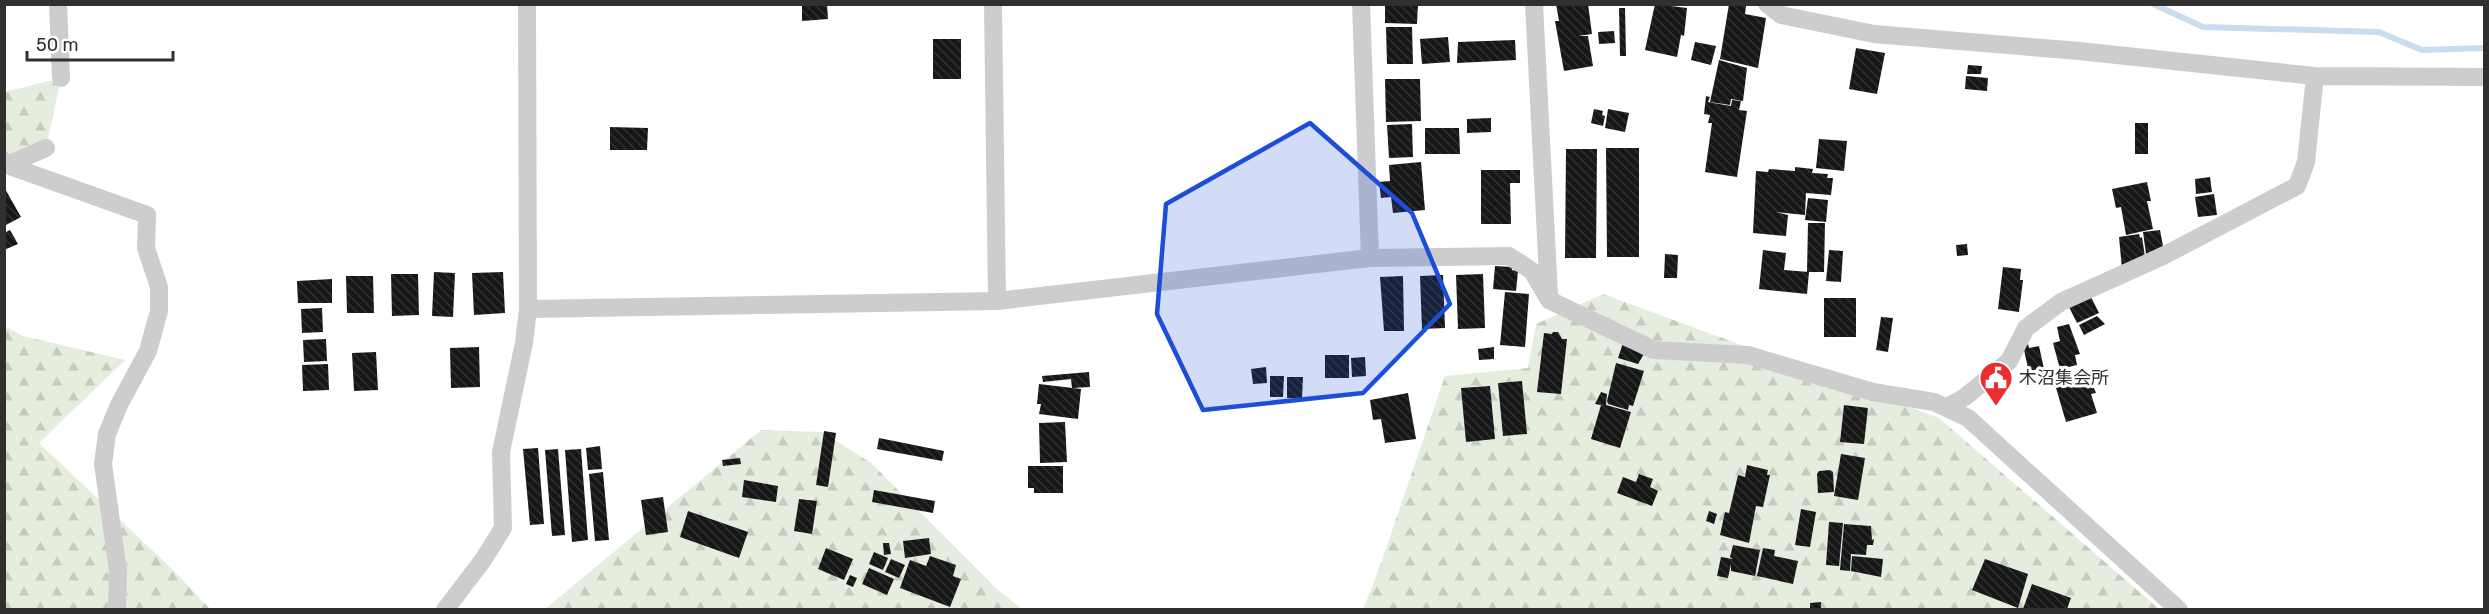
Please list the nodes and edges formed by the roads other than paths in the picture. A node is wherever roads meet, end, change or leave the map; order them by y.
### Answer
1 (58, 4) edge
2 (526, 4) edge
3 (993, 4) edge
4 (1361, 4) edge
5 (1534, 4) edge
6 (1767, 4) edge
7 (2315, 76) junction
8 (2484, 77) edge
9 (61, 78) dead end
10 (46, 148) dead end
11 (1370, 258) junction
12 (1549, 300) junction
13 (997, 301) junction
14 (528, 309) junction
15 (1947, 407) junction
16 (117, 609) edge
17 (445, 609) edge
18 (2179, 609) edge

1 - 9 street
2 - 14 street
3 - 13 street
4 - 11 street
5 - 12 street
6 - 7 street
7 - 8 street
7 - 15 street
10 - 16 street
11 - 12 street
11 - 13 street
12 - 15 street
13 - 14 street
14 - 17 street
15 - 18 street

